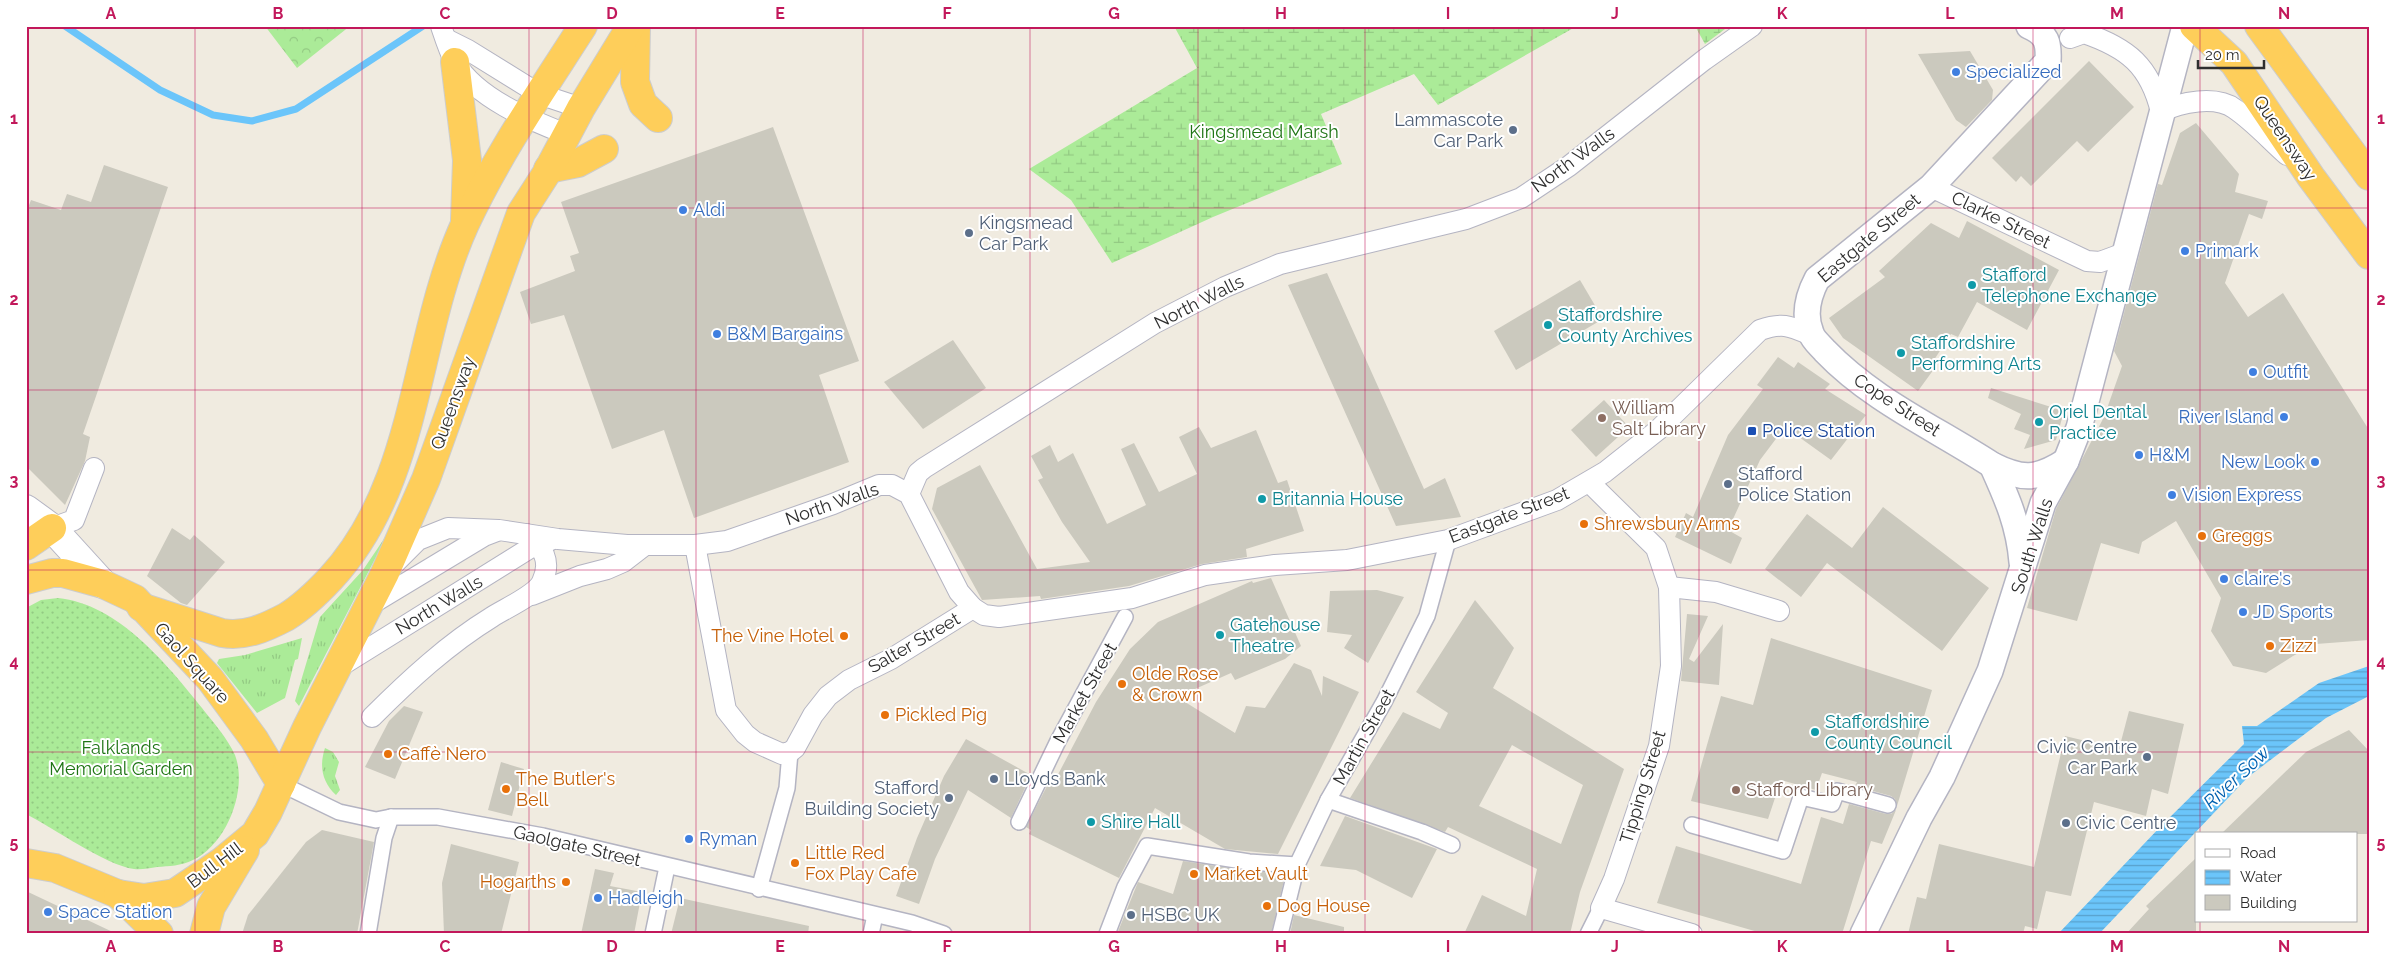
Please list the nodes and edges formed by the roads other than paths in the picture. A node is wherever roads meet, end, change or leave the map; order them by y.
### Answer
1 (583, 26) edge
2 (631, 26) edge
3 (636, 26) edge
4 (1752, 26) edge
5 (2029, 26) edge
6 (2185, 26) edge
7 (2194, 26) edge
8 (2259, 26) edge
9 (2073, 32) edge
10 (447, 43) edge
11 (2048, 62) junction
12 (539, 94) junction
13 (580, 108) junction
14 (2162, 112) junction
15 (524, 118) junction
16 (658, 118) dead end
17 (566, 134) junction
18 (604, 149) dead end
19 (548, 169) junction
20 (2369, 176) edge
21 (2312, 177) junction
22 (1931, 186) junction
23 (465, 224) junction
24 (2126, 252) junction
25 (2369, 255) edge
26 (1811, 335) junction
27 (2066, 461) junction
28 (1992, 465) junction
29 (94, 468) dead end
30 (1589, 482) junction
31 (909, 494) junction
32 (26, 509) edge
33 (52, 528) junction
34 (499, 530) junction
35 (532, 539) junction
36 (1448, 540) junction
37 (695, 544) junction
38 (645, 545) junction
39 (26, 546) edge
40 (2022, 572) junction
41 (385, 573) junction
42 (26, 580) edge
43 (103, 584) junction
44 (1669, 587) junction
45 (524, 598) junction
46 (1132, 598) joint
47 (368, 606) junction
48 (141, 607) junction
49 (973, 608) junction
50 (1779, 611) dead end
51 (1125, 617) dead end
52 (339, 667) junction
53 (372, 717) dead end
54 (790, 752) junction
55 (281, 784) junction
56 (1328, 800) junction
57 (1888, 806) dead end
58 (391, 817) junction
59 (1019, 822) dead end
60 (1692, 825) dead end
61 (255, 834) junction
62 (1452, 845) dead end
63 (26, 848) edge
64 (26, 863) edge
65 (1297, 865) junction
66 (667, 867) junction
67 (55, 868) junction
68 (759, 889) junction
69 (118, 894) junction
70 (1601, 908) junction
71 (875, 915) junction
72 (159, 934) edge
73 (204, 934) edge
74 (368, 934) edge
75 (652, 934) edge
76 (871, 934) edge
77 (944, 934) edge
78 (1107, 934) edge
79 (1280, 934) edge
80 (1588, 934) edge
81 (1692, 934) edge
82 (1863, 934) edge

1 - 12 highway, Queensway
2 - 13 highway, Queensway
3 - 16 highway
4 - 31 street, North Walls
5 - 11 street
6 - 14 street, South Walls
7 - 21 highway, Queensway
8 - 20 highway
9 - 11 street, Eastgate Street
9 - 14 street, Eastgate Street
10 - 12 street
10 - 15 street
10 - 23 highway
11 - 22 street, Eastgate Street
12 - 13 street
12 - 15 highway, Queensway
13 - 17 highway, Queensway
14 - 21 street
14 - 24 street, South Walls
15 - 17 street
15 - 23 highway, Queensway
17 - 19 highway, Queensway
18 - 19 highway
19 - 41 highway, Queensway
21 - 25 highway, Queensway
22 - 24 street, Clarke Street
22 - 26 street, Eastgate Street
23 - 48 highway, Queensway
24 - 27 street, South Walls
26 - 28 street, Cope Street
26 - 30 street, Eastgate Street
27 - 28 street, Cope Street
27 - 40 street, South Walls
28 - 40 street
29 - 33 street
30 - 36 street, Eastgate Street
30 - 44 street, Tipping Street
31 - 37 street, North Walls
31 - 49 street
32 - 33 main road
33 - 39 highway
33 - 43 main road
34 - 35 street, North Walls
34 - 41 street, North Walls
34 - 47 street, North Walls
35 - 38 street, North Walls
35 - 45 street
35 - 52 street, North Walls
36 - 46 street, Eastgate Street
36 - 56 street, Martin Street
37 - 38 street, North Walls
37 - 54 street
38 - 45 street
40 - 82 street, South Walls
41 - 47 highway, Queensway
42 - 43 highway, Gaol Square
43 - 48 highway, Gaol Square
44 - 50 street
44 - 70 street, Tipping Street
45 - 53 street
46 - 49 street, Salter Street
47 - 52 highway, Queensway
48 - 55 highway, Gaol Square
49 - 54 street, Salter Street
51 - 59 street, Market Street
52 - 55 highway, Queensway
54 - 68 street
55 - 58 street, Gaolgate Street
55 - 61 highway, Bull Hill
56 - 62 street
56 - 65 street, Martin Street
57 - 60 street
58 - 66 street, Gaolgate Street
58 - 74 street
61 - 69 highway, Bull Hill
61 - 73 highway
63 - 67 highway
64 - 67 highway
65 - 78 street
65 - 79 street, Martin Street
66 - 68 street, Gaolgate Street
66 - 75 street
67 - 69 highway
68 - 71 street, Gaolgate Street
69 - 72 highway
70 - 80 street, Tipping Street
70 - 81 street
71 - 76 street
71 - 77 street, Gaolgate Street

